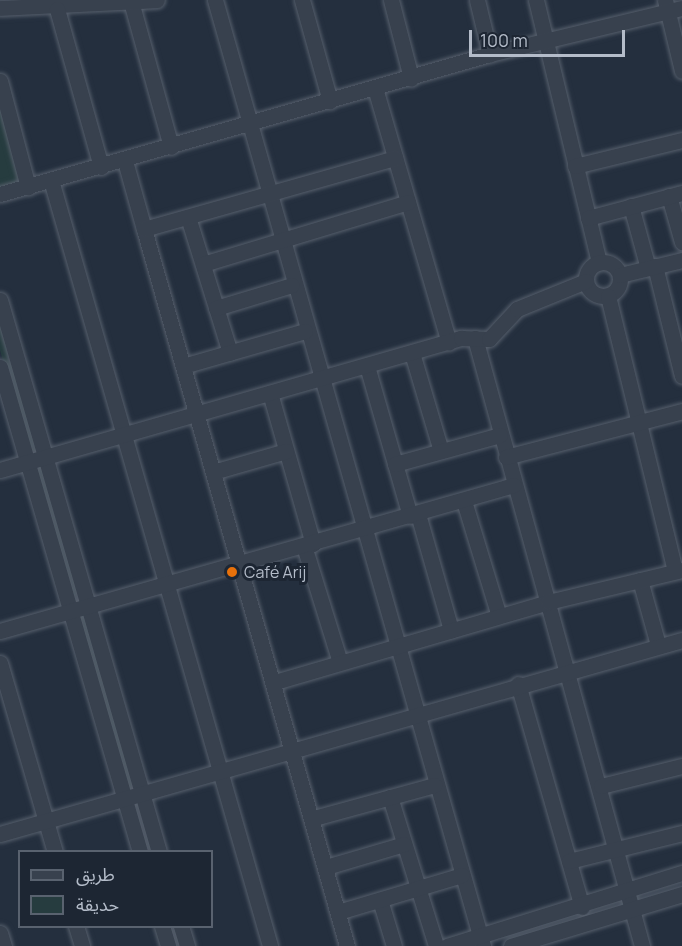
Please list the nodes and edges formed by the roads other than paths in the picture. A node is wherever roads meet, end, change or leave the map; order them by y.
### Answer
1 (157, 0) edge
2 (215, 0) edge
3 (302, 0) edge
4 (390, 0) edge
5 (477, 0) edge
6 (536, 0) edge
7 (132, 5) junction
8 (672, 7) edge
9 (0, 8) edge
10 (57, 9) junction
11 (546, 40) junction
12 (490, 54) junction
13 (682, 71) edge
14 (411, 78) junction
15 (0, 81) edge
16 (375, 88) junction
17 (330, 101) junction
18 (247, 125) junction
19 (682, 140) edge
20 (171, 147) junction
21 (395, 158) junction
22 (125, 161) junction
23 (575, 166) junction
24 (101, 167) junction
25 (51, 180) junction
26 (28, 187) junction
27 (0, 194) edge
28 (676, 194) edge
29 (266, 195) junction
30 (408, 202) junction
31 (631, 206) junction
32 (188, 217) junction
33 (588, 218) junction
34 (144, 229) junction
35 (279, 241) junction
36 (682, 242) edge
37 (682, 260) edge
38 (599, 263) junction
39 (203, 264) junction
40 (652, 267) junction
41 (620, 275) junction
42 (586, 281) junction
43 (292, 285) junction
44 (608, 296) junction
45 (0, 300) edge
46 (216, 308) junction
47 (305, 331) junction
48 (475, 338) junction
49 (449, 342) junction
50 (230, 353) junction
51 (412, 353) junction
52 (183, 366) junction
53 (367, 366) junction
54 (0, 367) edge
55 (682, 376) edge
56 (319, 379) junction
57 (270, 393) junction
58 (682, 411) edge
59 (196, 414) junction
60 (637, 422) junction
61 (123, 434) junction
62 (500, 435) junction
63 (286, 451) junction
64 (441, 451) junction
65 (506, 456) junction
66 (45, 457) junction
67 (27, 462) junction
68 (395, 464) junction
69 (0, 470) edge
70 (213, 472) junction
71 (514, 485) junction
72 (464, 501) junction
73 (414, 515) junction
74 (363, 530) junction
75 (308, 545) junction
76 (239, 563) junction
77 (678, 571) edge
78 (640, 580) junction
79 (166, 584) junction
80 (548, 602) junction
81 (88, 605) junction
82 (70, 610) junction
83 (499, 616) junction
84 (451, 630) junction
85 (0, 631) edge
86 (682, 640) edge
87 (396, 645) junction
88 (658, 645) junction
89 (340, 662) junction
90 (0, 663) edge
91 (569, 670) junction
92 (274, 682) junction
93 (518, 684) junction
94 (415, 712) junction
95 (294, 748) junction
96 (682, 766) edge
97 (221, 770) junction
98 (435, 785) junction
99 (601, 786) junction
100 (142, 793) junction
101 (390, 797) junction
102 (124, 798) junction
103 (314, 818) junction
104 (46, 821) junction
105 (682, 833) edge
106 (0, 834) edge
107 (404, 844) junction
108 (619, 847) junction
109 (54, 850) edge
110 (139, 850) edge
111 (158, 850) edge
112 (569, 861) junction
113 (326, 867) junction
114 (682, 873) edge
115 (462, 875) junction
116 (417, 888) junction
117 (682, 894) edge
118 (633, 899) junction
119 (380, 900) junction
120 (582, 906) junction
121 (338, 912) junction
122 (76, 928) edge
123 (162, 928) edge
124 (181, 928) edge
125 (0, 933) edge
126 (481, 941) edge
127 (4, 946) edge
128 (82, 946) edge
129 (168, 946) edge
130 (187, 946) edge
131 (270, 946) edge
132 (347, 946) edge
133 (394, 946) edge
134 (436, 946) edge
135 (447, 946) edge
136 (511, 946) edge
137 (642, 946) edge

1 - 7 street
2 - 18 street
3 - 17 street
4 - 14 street
5 - 12 street
6 - 11 street
7 - 10 street
7 - 20 street
8 - 11 street
8 - 13 street
9 - 10 street
10 - 24 street
11 - 12 street
11 - 23 street
12 - 14 street
14 - 16 street
15 - 26 street
16 - 17 street
16 - 21 street
17 - 18 street
18 - 20 street
18 - 29 street
19 - 23 street
20 - 22 street
21 - 29 street
21 - 30 street
22 - 24 street
22 - 34 street
23 - 33 street
24 - 25 street
25 - 26 street
25 - 61 street
26 - 27 street
28 - 31 street
28 - 36 street
29 - 32 street
29 - 35 street
30 - 35 street
30 - 49 street
31 - 33 street
31 - 40 street
32 - 34 street
32 - 39 street
33 - 38 street
34 - 52 street
35 - 39 street
35 - 43 street
37 - 40 street
38 - 41 street
38 - 42 street
39 - 46 street
40 - 41 street
40 - 55 street
41 - 44 street
42 - 44 street
42 - 48 street
43 - 46 street
43 - 47 street
44 - 60 street
45 - 66 street
46 - 50 street
47 - 50 street
47 - 56 street
48 - 49 street
48 - 62 street
49 - 51 street
50 - 52 street
51 - 53 street
51 - 64 street
52 - 59 street
53 - 56 street
53 - 68 street
54 - 67 street
56 - 57 street
56 - 74 street
57 - 59 street
57 - 63 street
58 - 60 street
59 - 61 street
59 - 70 street
60 - 65 street
60 - 77 street
61 - 66 street
61 - 79 street
62 - 64 street
62 - 65 street
63 - 70 street
63 - 75 street
64 - 68 street
65 - 71 street
66 - 67 street
66 - 81 street
67 - 69 street
67 - 82 street
68 - 73 street
70 - 76 street
71 - 72 street
71 - 80 street
72 - 73 street
72 - 83 street
73 - 74 street
73 - 84 street
74 - 75 street
74 - 87 street
75 - 76 street
75 - 89 street
76 - 79 street
76 - 92 street
77 - 78 street
78 - 80 street
78 - 88 street
79 - 81 street
79 - 97 street
80 - 83 street
80 - 91 street
81 - 82 street
81 - 100 street
82 - 85 street
82 - 102 street
83 - 84 street
84 - 87 street
86 - 88 street
87 - 89 street
87 - 94 street
88 - 91 street
89 - 92 street
90 - 104 street
91 - 93 street
91 - 99 street
92 - 95 street
93 - 94 street
93 - 112 street
94 - 95 street
94 - 98 street
95 - 97 street
95 - 103 street
96 - 99 street
97 - 100 street
97 - 131 street
98 - 101 street
98 - 115 street
99 - 108 street
100 - 102 street
100 - 111 street
101 - 103 street
101 - 107 street
102 - 104 street
102 - 110 street
103 - 113 street
104 - 106 street
104 - 109 street
105 - 108 street
107 - 113 street
107 - 116 street
108 - 112 street
108 - 118 street
112 - 120 street
113 - 121 street
114 - 118 street
115 - 116 street
115 - 126 street
116 - 119 street
116 - 134 street
117 - 118 street
118 - 120 street
118 - 136 street
118 - 137 street
119 - 121 street
119 - 133 street
120 - 126 street
121 - 132 street
122 - 128 street
123 - 129 street
124 - 130 street
125 - 127 street
126 - 135 street

